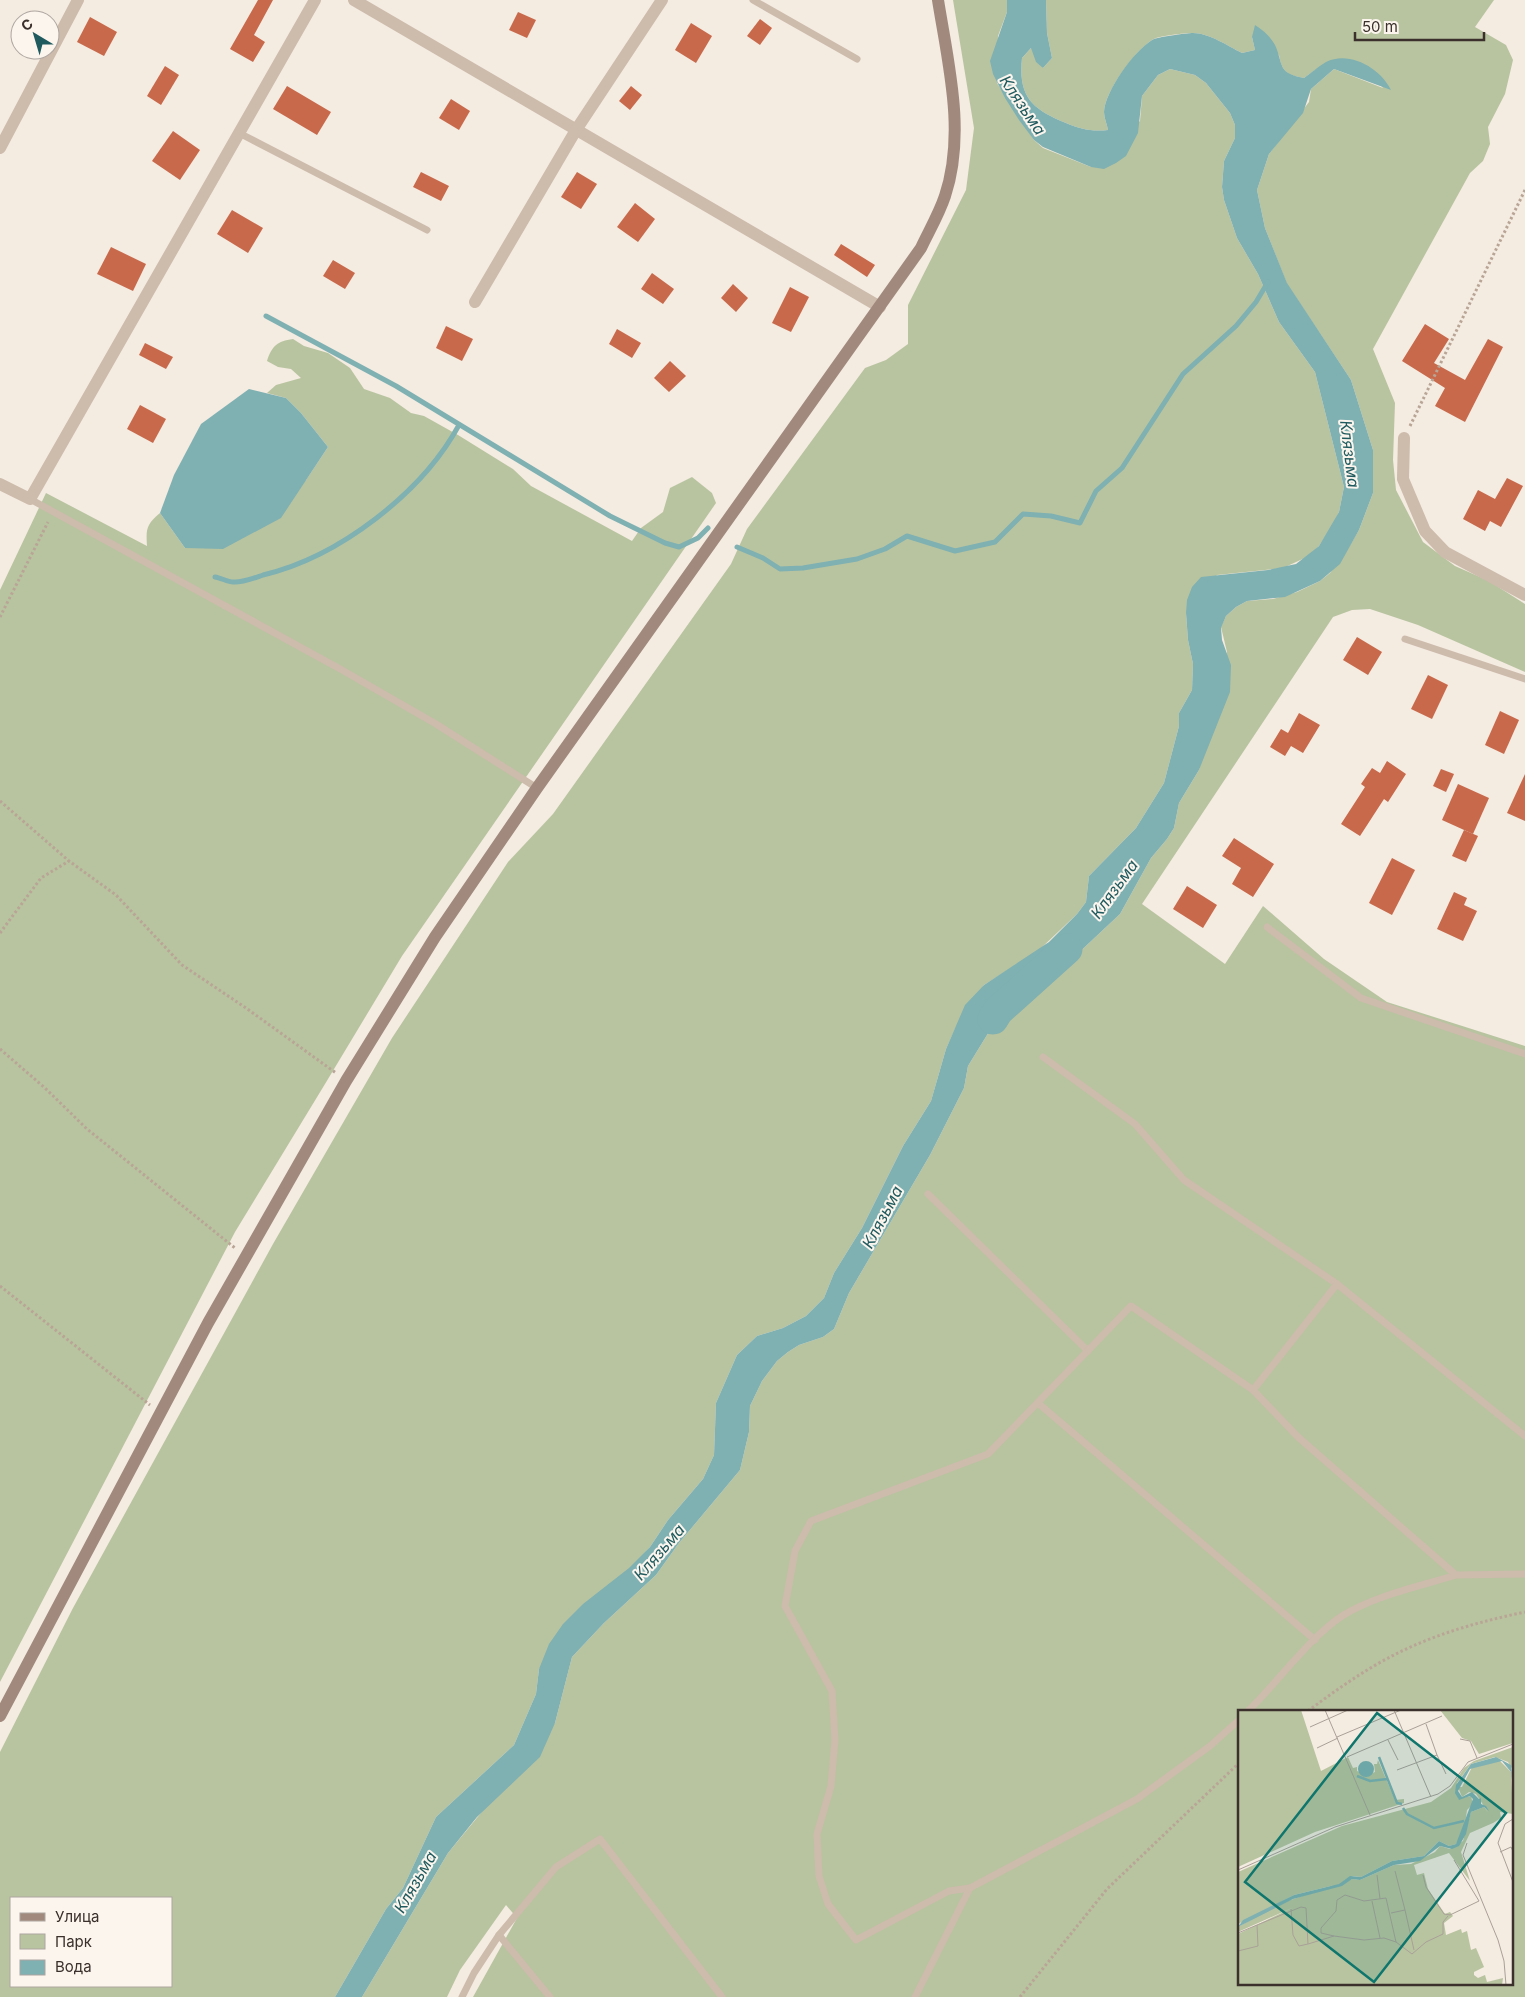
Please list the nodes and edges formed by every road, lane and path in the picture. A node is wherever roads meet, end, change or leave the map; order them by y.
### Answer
1 (78, 0) edge
2 (315, 0) edge
3 (354, 0) edge
4 (662, 0) edge
5 (752, 0) edge
6 (938, 0) edge
7 (857, 59) dead end
8 (576, 130) junction
9 (239, 133) junction
10 (0, 148) edge
11 (1525, 190) edge
12 (427, 230) dead end
13 (475, 302) dead end
14 (880, 308) junction
15 (1404, 438) joint
16 (0, 484) edge
17 (30, 499) junction
18 (54, 511) junction
19 (1525, 595) edge
20 (0, 617) edge
21 (1405, 639) dead end
22 (1525, 679) edge
23 (538, 788) junction
24 (0, 801) edge
25 (69, 861) junction
26 (1268, 927) dead end
27 (0, 932) edge
28 (0, 1048) edge
29 (1525, 1054) edge
30 (1043, 1057) dead end
31 (346, 1081) junction
32 (928, 1194) dead end
33 (246, 1256) junction
34 (1337, 1284) junction
35 (0, 1286) edge
36 (1088, 1351) junction
37 (1253, 1390) junction
38 (1038, 1403) junction
39 (160, 1413) junction
40 (1525, 1436) edge
41 (1525, 1574) edge
42 (1456, 1575) junction
43 (1525, 1612) edge
44 (1315, 1640) junction
45 (1249, 1710) edge
46 (1309, 1710) edge
47 (0, 1716) edge
48 (1238, 1721) edge
49 (1238, 1763) edge
50 (970, 1888) junction
51 (499, 1935) junction
52 (462, 1997) edge
53 (550, 1997) edge
54 (722, 1997) edge
55 (915, 1997) edge
56 (1020, 1997) edge

1 - 10 street
2 - 9 street
3 - 8 street
4 - 8 street
5 - 7 lane
6 - 14 street
8 - 13 street
8 - 14 street
9 - 12 lane
9 - 17 street
11 - 15 path
14 - 23 street
15 - 19 street
16 - 17 street
17 - 18 lane
18 - 20 path
18 - 23 lane
21 - 22 lane
23 - 31 street
24 - 25 path
25 - 27 path
25 - 31 path
26 - 29 lane
28 - 33 path
30 - 34 lane
31 - 33 street
32 - 36 lane
33 - 39 street
34 - 37 lane
34 - 40 lane
35 - 39 path
36 - 37 lane
36 - 38 lane
37 - 42 lane
38 - 44 lane
38 - 50 lane
39 - 47 street
41 - 42 lane
42 - 44 lane
43 - 46 path
44 - 45 lane
48 - 50 lane
49 - 56 path
50 - 55 lane
51 - 52 lane
51 - 53 lane
51 - 54 lane

